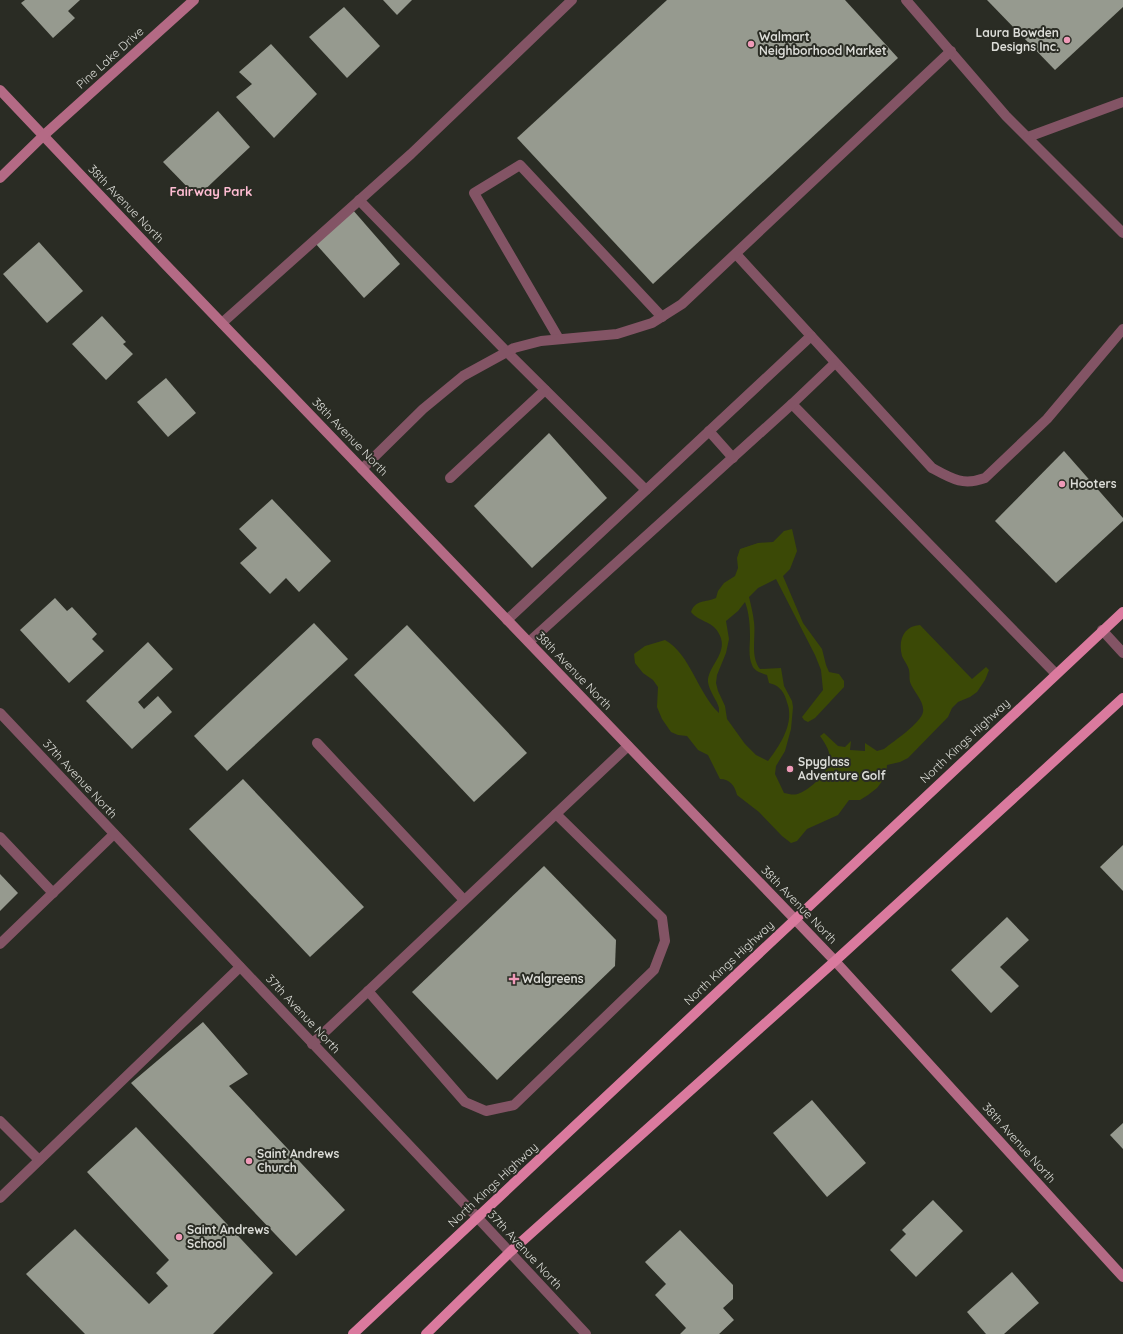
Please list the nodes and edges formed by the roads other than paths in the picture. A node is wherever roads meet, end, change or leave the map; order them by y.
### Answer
1 (194, 0) edge
2 (572, 0) edge
3 (906, 0) edge
4 (951, 51) junction
5 (0, 90) edge
6 (1123, 102) edge
7 (43, 136) junction
8 (1028, 137) junction
9 (0, 178) edge
10 (359, 200) junction
11 (1123, 233) edge
12 (736, 254) junction
13 (662, 317) junction
14 (222, 323) junction
15 (1123, 329) edge
16 (811, 336) junction
17 (559, 339) junction
18 (507, 352) junction
19 (836, 363) junction
20 (545, 390) junction
21 (792, 404) junction
22 (709, 431) junction
23 (733, 458) junction
24 (362, 469) junction
25 (450, 478) dead end
26 (646, 490) junction
27 (1123, 612) edge
28 (507, 620) junction
29 (1102, 630) junction
30 (529, 642) junction
31 (1123, 653) edge
32 (1056, 674) junction
33 (1123, 698) edge
34 (0, 713) edge
35 (317, 743) dead end
36 (628, 746) junction
37 (556, 814) junction
38 (114, 834) junction
39 (0, 837) edge
40 (53, 893) junction
41 (464, 900) junction
42 (794, 919) junction
43 (0, 944) edge
44 (835, 961) junction
45 (240, 967) junction
46 (368, 991) junction
47 (312, 1044) junction
48 (0, 1121) edge
49 (39, 1160) junction
50 (0, 1198) edge
51 (477, 1217) junction
52 (510, 1252) junction
53 (1123, 1277) edge
54 (354, 1334) edge
55 (426, 1334) edge
56 (586, 1334) edge

1 - 7 main road, Pine Lake Drive
2 - 10 street
3 - 4 street
4 - 8 street
4 - 12 street
5 - 7 main road, 38th Avenue North
6 - 8 street
7 - 9 main road, Pine Lake Drive
7 - 14 main road, 38th Avenue North
8 - 11 street
10 - 14 street
10 - 18 street
12 - 13 street
12 - 16 street
13 - 17 street
13 - 17 street
14 - 24 main road, 38th Avenue North
15 - 19 street
16 - 19 street
16 - 22 street
17 - 18 street
18 - 20 street
18 - 24 street
19 - 21 street
20 - 25 street
20 - 26 street
21 - 23 street
21 - 32 street
22 - 23 street
22 - 26 street
23 - 30 street
24 - 28 main road, 38th Avenue North
26 - 28 street
27 - 29 main road, North Kings Highway
28 - 30 main road, 38th Avenue North
29 - 31 street
29 - 32 main road, North Kings Highway
30 - 36 main road, 38th Avenue North
32 - 42 main road, North Kings Highway
33 - 44 main road
34 - 38 street, 37th Avenue North
35 - 41 street
36 - 37 street
36 - 42 main road, 38th Avenue North
37 - 41 street
37 - 46 street
38 - 40 street
38 - 45 street, 37th Avenue North
39 - 40 street
40 - 43 street
41 - 46 street
42 - 44 main road, 38th Avenue North
42 - 51 main road, North Kings Highway
44 - 52 main road
44 - 53 main road, 38th Avenue North
45 - 47 street, 37th Avenue North
45 - 49 street
46 - 47 street
47 - 51 street, 37th Avenue North
48 - 49 street
49 - 50 street
51 - 52 street, 37th Avenue North
51 - 54 main road, North Kings Highway
52 - 55 main road
52 - 56 street, 37th Avenue North

